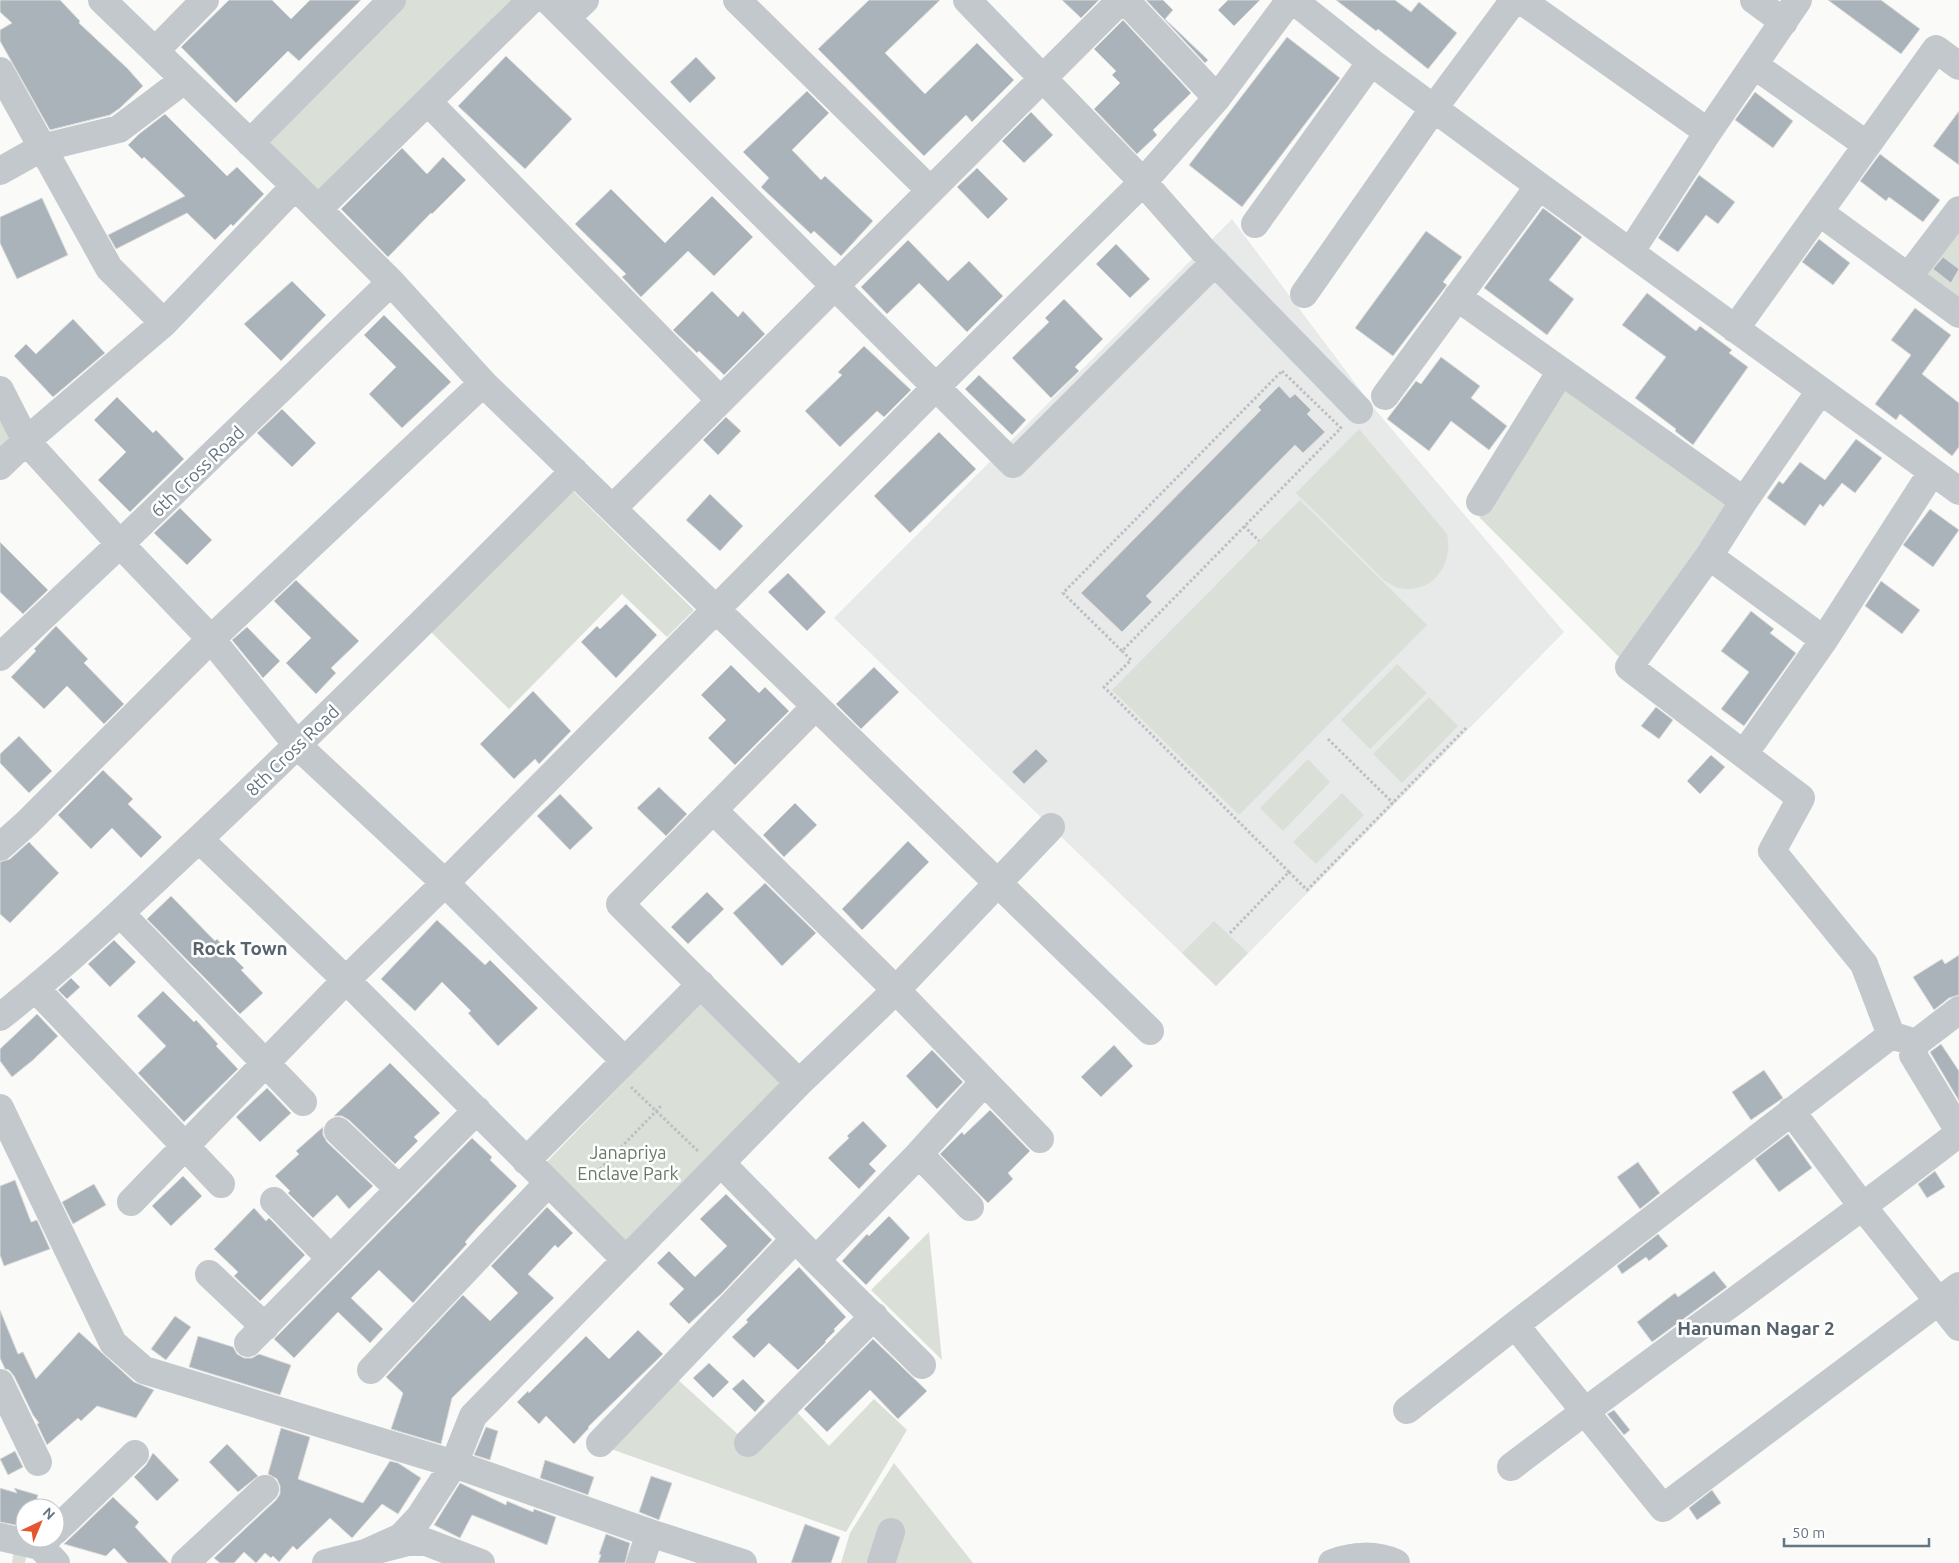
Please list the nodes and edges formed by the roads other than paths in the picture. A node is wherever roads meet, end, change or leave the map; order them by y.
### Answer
1 (102, 0) edge
2 (205, 0) edge
3 (392, 0) edge
4 (531, 0) edge
5 (737, 0) edge
6 (967, 0) edge
7 (1121, 0) edge
8 (1125, 0) edge
9 (1292, 0) edge
10 (1514, 0) edge
11 (1521, 0) edge
12 (1754, 0) edge
13 (566, 6) edge
14 (1791, 11) edge
15 (155, 51) junction
16 (1371, 62) junction
17 (1754, 65) junction
18 (1959, 66) edge
19 (0, 72) edge
20 (1042, 78) junction
21 (184, 80) junction
22 (1217, 98) junction
23 (428, 102) junction
24 (1434, 108) junction
25 (1708, 132) junction
26 (250, 143) junction
27 (1867, 145) junction
28 (41, 148) junction
29 (0, 170) edge
30 (1143, 182) junction
31 (295, 186) junction
32 (1539, 186) junction
33 (930, 190) junction
34 (318, 209) junction
35 (1959, 210) edge
36 (1819, 212) junction
37 (1254, 224) dead end
38 (1631, 252) junction
39 (1215, 262) junction
40 (1908, 278) junction
41 (392, 282) junction
42 (835, 287) junction
43 (1304, 294) dead end
44 (1457, 297) junction
45 (1959, 314) edge
46 (164, 323) junction
47 (1735, 329) junction
48 (1561, 371) junction
49 (483, 383) junction
50 (936, 387) junction
51 (0, 390) edge
52 (1820, 391) junction
53 (1385, 396) dead end
54 (720, 400) junction
55 (1359, 410) dead end
56 (6, 419) edge
57 (26, 441) junction
58 (0, 466) edge
59 (574, 472) junction
60 (1932, 472) junction
61 (1959, 491) edge
62 (1744, 501) junction
63 (1480, 502) dead end
64 (613, 508) junction
65 (120, 544) junction
66 (1709, 556) junction
67 (717, 609) junction
68 (211, 640) junction
69 (1824, 640) junction
70 (0, 657) edge
71 (815, 707) junction
72 (298, 746) junction
73 (1744, 754) junction
74 (713, 810) junction
75 (1051, 828) dead end
76 (199, 839) junction
77 (0, 847) edge
78 (445, 883) junction
79 (998, 885) junction
80 (120, 914) junction
81 (346, 980) junction
82 (701, 984) junction
83 (36, 989) junction
84 (896, 990) junction
85 (1958, 1012) edge
86 (0, 1017) edge
87 (1150, 1031) dead end
88 (1903, 1039) junction
89 (626, 1061) junction
90 (267, 1063) junction
91 (984, 1082) junction
92 (799, 1083) junction
93 (303, 1102) dead end
94 (0, 1108) edge
95 (477, 1110) junction
96 (1791, 1111) junction
97 (338, 1131) dead end
98 (1959, 1132) edge
99 (1040, 1139) dead end
100 (185, 1146) junction
101 (919, 1154) junction
102 (712, 1159) junction
103 (526, 1161) junction
104 (548, 1183) junction
105 (221, 1184) dead end
106 (399, 1189) junction
107 (274, 1201) dead end
108 (131, 1202) dead end
109 (970, 1206) dead end
110 (1863, 1208) junction
111 (795, 1239) junction
112 (331, 1259) junction
113 (626, 1260) junction
114 (816, 1260) junction
115 (209, 1274) dead end
116 (1949, 1294) edge
117 (874, 1316) junction
118 (1515, 1325) junction
119 (1959, 1327) edge
120 (922, 1365) dead end
121 (371, 1370) dead end
122 (3, 1398) edge
123 (1407, 1410) dead end
124 (1584, 1411) junction
125 (600, 1443) dead end
126 (748, 1443) dead end
127 (135, 1454) dead end
128 (38, 1462) dead end
129 (454, 1464) junction
130 (1511, 1467) dead end
131 (265, 1489) dead end
132 (65, 1529) edge
133 (891, 1532) dead end
134 (650, 1533) junction
135 (0, 1537) edge
136 (15, 1539) edge
137 (357, 1559) edge
138 (185, 1563) edge
139 (326, 1563) edge
140 (481, 1563) edge
141 (640, 1563) edge
142 (743, 1563) edge
143 (881, 1563) edge
144 (1332, 1563) edge
145 (1396, 1563) edge

1 - 15 street
2 - 15 street
3 - 26 street
4 - 23 street
5 - 33 street
6 - 20 street
7 - 20 street
8 - 22 street
9 - 16 street
9 - 22 street
10 - 24 street
11 - 25 street
12 - 14 street
13 - 42 street
14 - 17 street
15 - 21 street
16 - 24 street
16 - 37 street
17 - 25 street
17 - 27 street
18 - 27 street
19 - 28 street
20 - 30 street
20 - 33 street
21 - 26 street
21 - 28 street
22 - 30 street
23 - 34 street
23 - 54 street
24 - 32 street
24 - 43 street
25 - 38 street
26 - 31 street
27 - 36 street
28 - 29 street
28 - 46 street
30 - 39 street
30 - 50 street
31 - 34 street
31 - 46 street
32 - 38 street
32 - 44 street
33 - 42 street
34 - 41 street
35 - 40 street
36 - 40 street
36 - 47 street
38 - 47 street
39 - 50 street
39 - 55 street
40 - 45 street
41 - 49 street
41 - 65 street, 6th Cross Road
42 - 50 street
42 - 54 street
44 - 48 street
44 - 53 street
46 - 57 street
47 - 52 street
48 - 62 street
48 - 63 street
49 - 59 street
49 - 68 street
50 - 67 street
51 - 56 street
52 - 60 street
52 - 62 street
54 - 64 street
56 - 57 street
57 - 58 street
57 - 65 street
59 - 64 street
59 - 72 street, 8th Cross Road
60 - 61 street
60 - 69 street
62 - 66 street
64 - 67 street
65 - 68 street
65 - 70 street, 6th Cross Road
66 - 69 street
66 - 73 street
67 - 71 street
67 - 78 street
68 - 72 street
68 - 77 street
69 - 73 street
71 - 74 street
71 - 79 street
72 - 76 street, 8th Cross Road
72 - 78 street
73 - 88 street
74 - 82 street
74 - 84 street
75 - 79 street
76 - 80 street, 8th Cross Road
76 - 81 street
78 - 81 street
78 - 89 street
79 - 84 street
79 - 87 street
80 - 83 street, 8th Cross Road
80 - 90 street
81 - 90 street
81 - 95 street
82 - 89 street
82 - 92 street
83 - 86 street, 8th Cross Road
83 - 100 street
84 - 91 street
84 - 92 street
85 - 88 street
88 - 96 street
88 - 98 street
89 - 103 street
90 - 93 street
90 - 100 street
91 - 99 street
91 - 101 street
92 - 102 street
94 - 129 street
95 - 103 street
95 - 106 street
96 - 110 street
96 - 118 street
97 - 106 street
98 - 110 street
100 - 105 street
100 - 108 street
101 - 109 street
101 - 114 street
102 - 111 street
102 - 113 street
103 - 104 street
104 - 113 street
104 - 121 street
106 - 112 street
107 - 112 street
110 - 116 street
110 - 124 street
111 - 114 street
111 - 125 street
112 - 115 street
113 - 129 street
114 - 117 street
116 - 119 street
116 - 124 street
117 - 120 street
117 - 126 street
118 - 123 street
118 - 124 street
122 - 128 street
124 - 130 street
127 - 132 street
129 - 134 street
129 - 137 street
131 - 138 street
133 - 143 street
134 - 141 street
134 - 142 street
135 - 136 street
137 - 139 street
137 - 140 street
144 - 145 street

